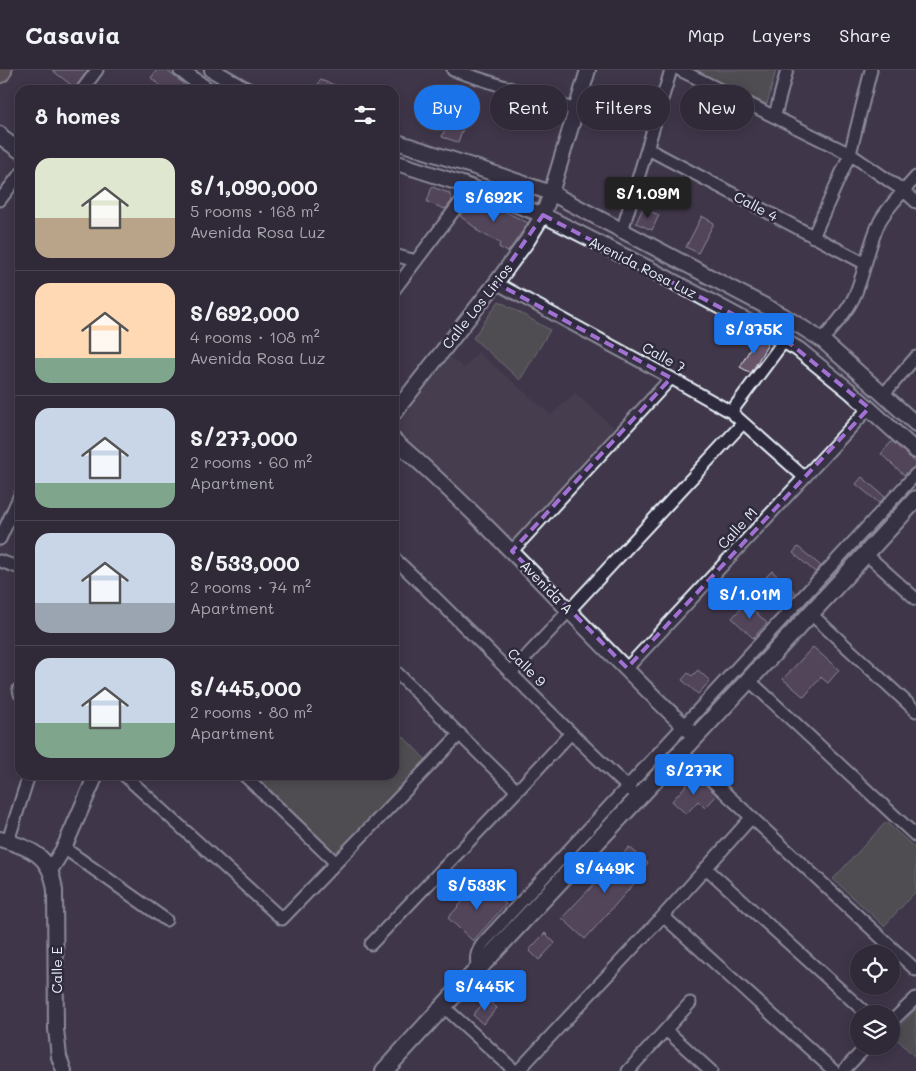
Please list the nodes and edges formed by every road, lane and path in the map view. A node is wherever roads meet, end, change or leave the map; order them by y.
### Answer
1 (2, 70) edge
2 (97, 70) edge
3 (181, 70) edge
4 (212, 70) edge
5 (453, 70) edge
6 (588, 70) edge
7 (671, 70) edge
8 (680, 70) edge
9 (786, 70) edge
10 (871, 70) edge
11 (0, 73) edge
12 (86, 85) edge
13 (197, 85) edge
14 (238, 85) edge
15 (576, 110) junction
16 (774, 115) junction
17 (0, 136) edge
18 (399, 143) edge
19 (15, 148) edge
20 (648, 149) junction
21 (850, 154) junction
22 (399, 164) edge
23 (916, 177) edge
24 (15, 180) edge
25 (471, 188) junction
26 (904, 191) junction
27 (551, 193) junction
28 (0, 200) edge
29 (916, 202) edge
30 (543, 215) junction
31 (622, 231) junction
32 (813, 237) junction
33 (399, 256) edge
34 (416, 261) junction
35 (864, 263) junction
36 (399, 283) edge
37 (496, 283) junction
38 (822, 340) junction
39 (784, 341) junction
40 (916, 357) edge
41 (671, 378) junction
42 (883, 395) junction
43 (399, 407) edge
44 (869, 408) junction
45 (731, 412) junction
46 (743, 423) junction
47 (916, 424) edge
48 (399, 444) edge
49 (916, 451) edge
50 (916, 474) edge
51 (804, 478) junction
52 (916, 499) edge
53 (15, 506) edge
54 (0, 539) edge
55 (512, 552) junction
56 (866, 554) junction
57 (0, 560) edge
58 (399, 563) edge
59 (15, 566) edge
60 (916, 599) edge
61 (570, 611) junction
62 (811, 614) junction
63 (627, 668) junction
64 (512, 673) junction
65 (399, 675) edge
66 (750, 681) junction
67 (916, 711) edge
68 (684, 726) junction
69 (571, 733) junction
70 (460, 734) junction
71 (696, 737) junction
72 (681, 752) junction
73 (27, 780) edge
74 (94, 780) edge
75 (129, 780) edge
76 (249, 780) edge
77 (518, 791) junction
78 (633, 792) junction
79 (751, 818) junction
80 (916, 836) edge
81 (4, 840) edge
82 (64, 848) junction
83 (336, 862) junction
84 (706, 868) junction
85 (51, 869) junction
86 (662, 916) junction
87 (166, 920) dead end
88 (371, 944) dead end
89 (916, 970) edge
90 (916, 998) edge
91 (690, 1003) dead end
92 (857, 1005) edge
93 (444, 1006) junction
94 (900, 1013) edge
95 (666, 1030) junction
96 (859, 1055) edge
97 (388, 1070) edge
98 (64, 1071) edge
99 (516, 1071) edge
100 (628, 1071) edge
101 (711, 1071) edge
102 (834, 1071) edge
103 (843, 1071) edge

1 - 11 highway
2 - 12 street
3 - 13 street
4 - 14 street
5 - 15 street
6 - 15 street
7 - 20 street
8 - 16 street
9 - 16 street
10 - 21 street
15 - 27 street
16 - 21 street
17 - 19 street
18 - 27 street, Avenida Rosa Luz
20 - 31 street
20 - 32 street, Calle 4
21 - 26 street
21 - 32 street
22 - 25 street, Avenida Rosa Luz
23 - 26 street
24 - 28 street
25 - 30 street, Avenida Rosa Luz
25 - 34 street
26 - 29 street
26 - 35 street
27 - 30 street, Calle Los Lirios
27 - 31 street, Avenida Rosa Luz
30 - 37 street, Calle Los Lirios
30 - 39 street, Avenida Rosa Luz
31 - 38 street, Avenida Rosa Luz
32 - 35 street, Calle 4
33 - 34 street
34 - 36 street
35 - 38 street
37 - 41 street, Calle 7
37 - 43 street, Calle Los Lirios
38 - 42 street, Avenida Rosa Luz
39 - 44 street, Avenida Rosa Luz
39 - 45 street
40 - 42 street
41 - 45 street, Calle 7
41 - 55 street
42 - 47 street, Avenida Rosa Luz
44 - 49 street, Avenida Rosa Luz
44 - 51 street, Calle M
45 - 46 street, Calle 7
46 - 51 street, Calle 7
46 - 61 street
48 - 55 street, Avenida A
50 - 68 street
51 - 63 street, Calle M
52 - 56 main road
53 - 54 street
55 - 61 street, Avenida A
56 - 60 street
56 - 62 main road
57 - 59 street
58 - 64 street, Calle 9
61 - 63 street, Avenida A
61 - 64 street
62 - 66 main road
62 - 67 street
63 - 68 street, Avenida A
64 - 69 street, Calle 9
65 - 70 street
66 - 71 main road
66 - 80 street
68 - 71 street, Avenida A
68 - 78 street
69 - 77 street
69 - 78 street, Calle 9
70 - 77 street
70 - 83 street
71 - 72 main road
72 - 78 main road
72 - 79 street
73 - 81 street
74 - 82 street
75 - 83 street
76 - 83 street
77 - 88 street
78 - 93 main road
79 - 84 street
79 - 89 street
81 - 85 street
82 - 85 street
82 - 87 street
84 - 86 street
84 - 92 street
85 - 98 street, Calle E
86 - 99 street
86 - 102 street
90 - 94 street
91 - 95 street
93 - 97 main road
93 - 99 street
95 - 100 street
95 - 101 street
96 - 103 street

